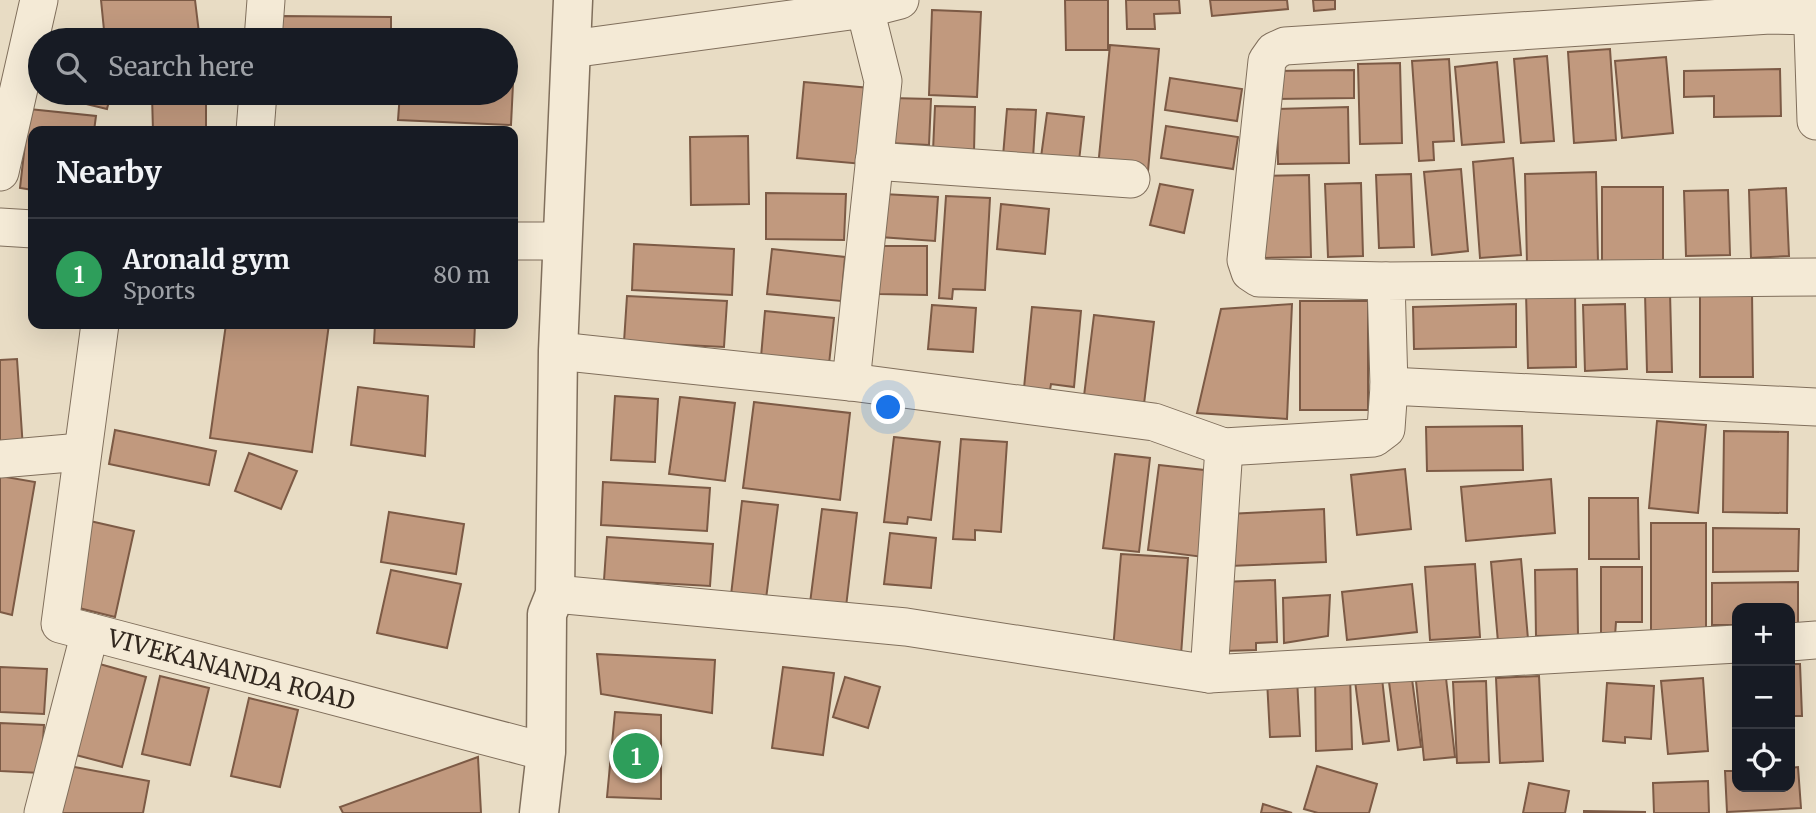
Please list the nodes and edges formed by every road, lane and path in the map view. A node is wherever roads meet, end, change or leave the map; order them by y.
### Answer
1 (38, 0) edge
2 (266, 0) edge
3 (573, 0) edge
4 (883, 5) edge
5 (1814, 11) edge
6 (32, 28) edge
7 (264, 28) edge
8 (28, 45) edge
9 (571, 49) junction
10 (257, 105) edge
11 (1816, 121) edge
12 (255, 126) edge
13 (874, 160) junction
14 (0, 172) edge
15 (1131, 179) dead end
16 (0, 227) edge
17 (28, 229) edge
18 (518, 241) edge
19 (562, 241) junction
20 (1816, 277) edge
21 (1386, 281) junction
22 (99, 329) edge
23 (558, 351) junction
24 (851, 382) junction
25 (1389, 386) junction
26 (1816, 407) edge
27 (1224, 447) junction
28 (0, 459) edge
29 (79, 465) junction
30 (555, 594) junction
31 (90, 632) junction
32 (1816, 640) edge
33 (1795, 642) edge
34 (1732, 645) edge
35 (1209, 674) junction
36 (546, 752) junction
37 (537, 812) edge
38 (43, 813) edge

1 - 6 street
2 - 7 street
3 - 9 street
4 - 9 street
4 - 13 street
5 - 11 street
5 - 21 street
8 - 14 street
9 - 19 street
10 - 12 street
13 - 15 street
13 - 24 street
16 - 17 street
18 - 19 street
19 - 23 street
20 - 21 street
21 - 25 street
22 - 29 street
23 - 24 street
23 - 30 street
24 - 27 street
25 - 26 street
25 - 27 street
27 - 35 street
28 - 29 street
29 - 31 street, VIVEKANANDA ROAD
30 - 35 street
30 - 36 street
31 - 36 street, VIVEKANANDA ROAD
31 - 38 street
32 - 33 street
34 - 35 street
36 - 37 street

